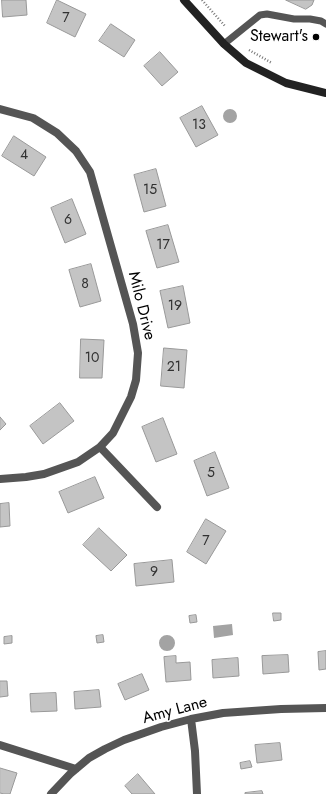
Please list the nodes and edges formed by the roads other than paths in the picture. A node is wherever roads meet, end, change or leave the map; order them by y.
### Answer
1 (184, 0) edge
2 (326, 24) edge
3 (224, 44) junction
4 (326, 93) edge
5 (0, 109) edge
6 (100, 447) junction
7 (0, 478) edge
8 (157, 507) dead end
9 (326, 708) edge
10 (191, 719) junction
11 (0, 744) edge
12 (76, 769) junction
13 (51, 794) edge
14 (196, 794) edge

1 - 3 street
2 - 3 lane
3 - 4 street
5 - 6 street, Milo Drive
6 - 7 street, Milo Drive
6 - 8 street
9 - 10 street, Amy Lane
10 - 12 street, Amy Lane
10 - 14 street
11 - 12 street
12 - 13 street, Amy Lane

